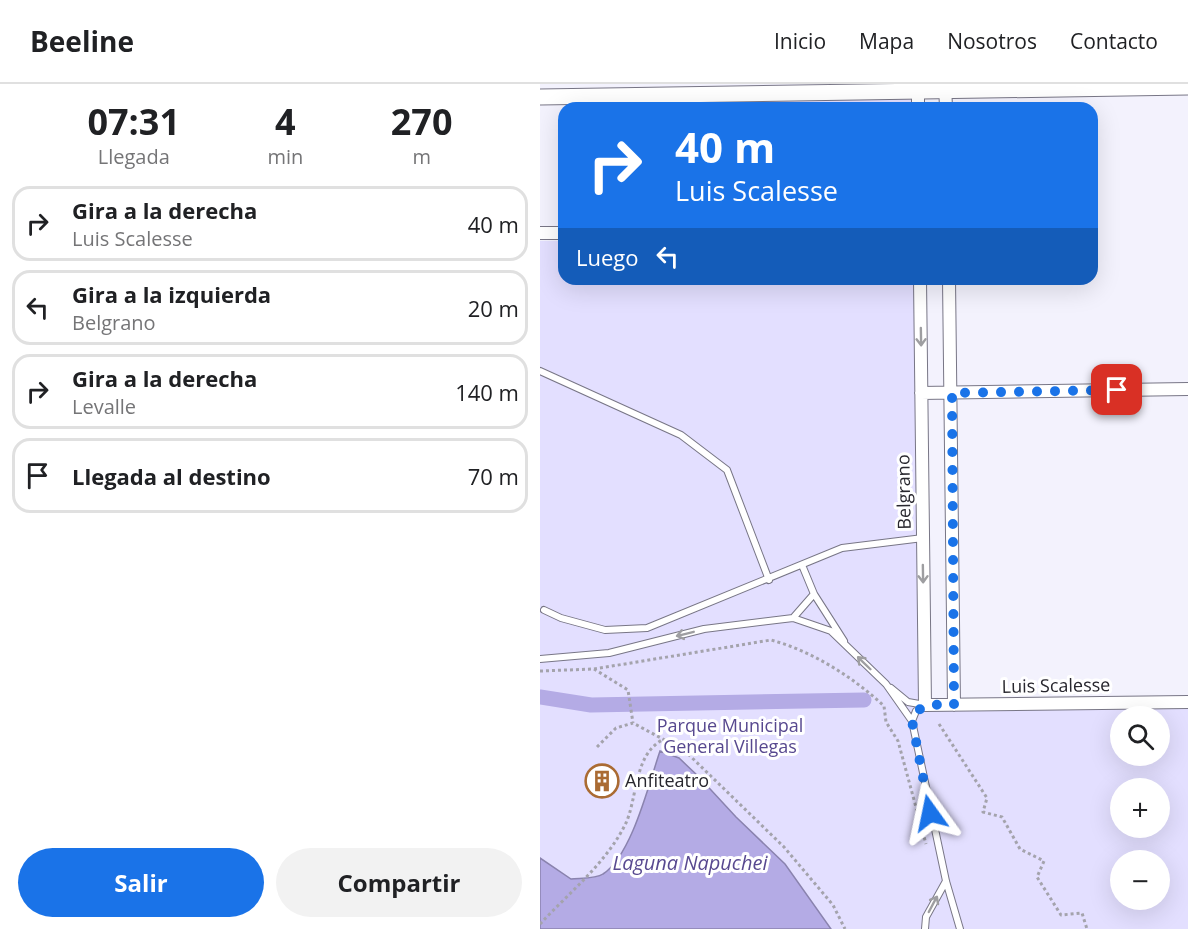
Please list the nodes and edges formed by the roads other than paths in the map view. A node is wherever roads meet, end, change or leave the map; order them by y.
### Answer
1 (918, 87) edge
2 (945, 87) edge
3 (1188, 87) edge
4 (540, 97) edge
5 (683, 101) edge
6 (946, 102) edge
7 (540, 233) edge
8 (558, 233) edge
9 (920, 285) edge
10 (949, 285) edge
11 (540, 371) edge
12 (1188, 390) edge
13 (921, 393) junction
14 (952, 393) junction
15 (923, 538) junction
16 (802, 566) junction
17 (770, 580) junction
18 (814, 594) junction
19 (544, 610) dead end
20 (793, 618) junction
21 (847, 647) junction
22 (540, 658) edge
23 (886, 684) junction
24 (1188, 702) edge
25 (925, 705) junction
26 (954, 705) junction
27 (912, 721) junction
28 (946, 881) junction
29 (925, 929) edge
30 (960, 929) edge

1 - 2 street
1 - 5 street
2 - 3 street
2 - 6 street
4 - 5 street
7 - 8 street
9 -> 13 street, Belgrano
10 - 14 street
11 - 17 lane
12 - 14 street
13 - 14 street
13 - 15 street, Belgrano
14 - 26 street
15 - 16 lane
15 -> 25 street, Belgrano
16 - 17 lane
16 - 18 lane
17 - 19 lane
18 - 20 lane
18 - 21 lane
20 - 21 lane
20 -> 22 lane
23 -> 21 lane
23 - 25 lane
23 - 27 lane
24 - 26 street, Luis Scalesse
25 - 26 street, Luis Scalesse
25 - 27 lane
27 - 28 lane
29 -> 28 lane
28 - 30 lane

